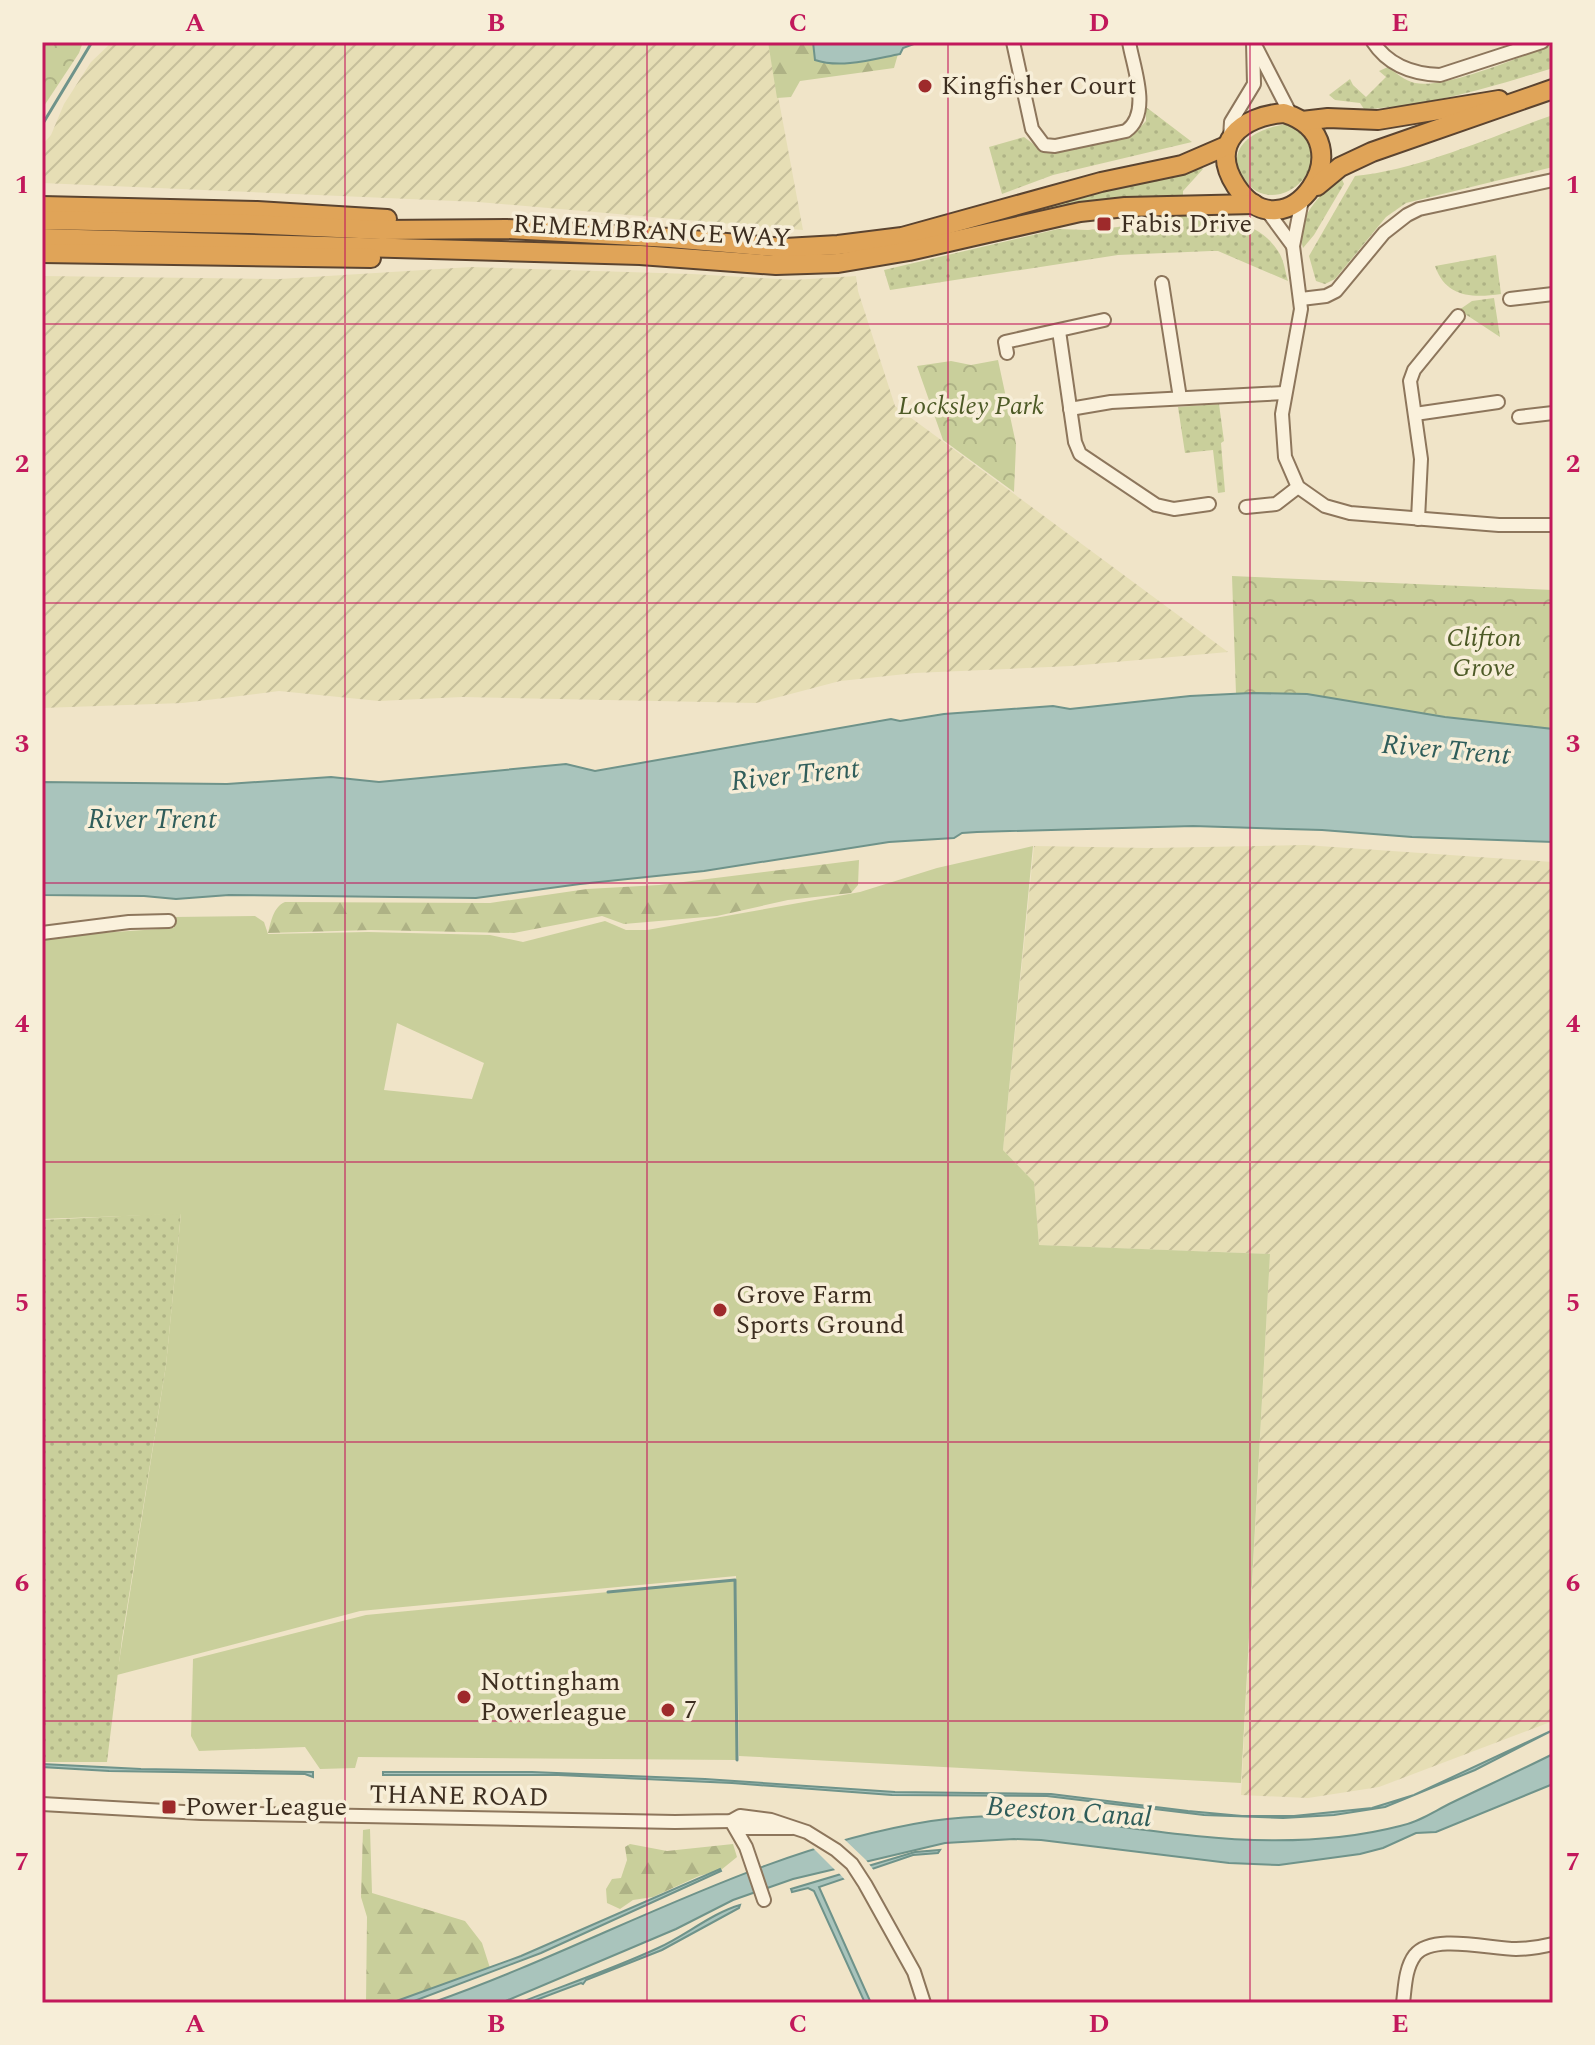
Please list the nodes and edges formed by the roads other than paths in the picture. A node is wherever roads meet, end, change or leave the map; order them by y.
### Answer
1 (1013, 42) edge
2 (1129, 42) edge
3 (1254, 42) edge
4 (1373, 42) edge
5 (1542, 42) edge
6 (1551, 90) edge
7 (1296, 118) junction
8 (1228, 141) junction
9 (1553, 180) edge
10 (1307, 195) junction
11 (42, 206) edge
12 (1260, 206) junction
13 (42, 220) edge
14 (507, 229) junction
15 (248, 233) junction
16 (42, 238) edge
17 (1293, 246) junction
18 (502, 250) junction
19 (42, 253) edge
20 (1168, 290) dead end
21 (1553, 294) edge
22 (1301, 299) junction
23 (1519, 302) dead end
24 (1458, 316) dead end
25 (1104, 320) dead end
26 (1088, 323) junction
27 (1059, 331) junction
28 (1444, 334) junction
29 (1092, 337) dead end
30 (1456, 343) dead end
31 (1007, 353) dead end
32 (1284, 393) junction
33 (1180, 398) junction
34 (1498, 402) dead end
35 (1070, 409) junction
36 (1553, 413) edge
37 (1415, 414) junction
38 (1519, 417) dead end
39 (1298, 487) junction
40 (1253, 502) dead end
41 (1209, 504) dead end
42 (1418, 519) junction
43 (1553, 525) edge
44 (162, 921) dead end
45 (42, 933) edge
46 (42, 1804) edge
47 (731, 1821) junction
48 (764, 1900) dead end
49 (1553, 1944) edge
50 (924, 2003) edge
51 (1403, 2003) edge

1 - 2 street
3 - 7 street
3 - 8 street
4 - 5 street
6 - 7 highway
6 - 10 highway
7 - 8 highway
7 - 10 highway
8 - 12 highway
8 - 14 highway, REMEMBRANCE WAY
9 - 22 street
10 - 12 highway
10 - 17 street
11 - 14 highway
12 - 17 street
12 - 18 highway, REMEMBRANCE WAY
13 - 15 highway, REMEMBRANCE WAY
14 - 15 highway, REMEMBRANCE WAY
15 - 16 highway, REMEMBRANCE WAY
15 - 18 highway, REMEMBRANCE WAY
17 - 22 street
18 - 19 highway
20 - 33 street
21 - 23 street
22 - 32 street
24 - 28 street
25 - 26 street
26 - 27 street
26 - 29 street
27 - 31 street
27 - 35 street
28 - 30 street
28 - 37 street
32 - 33 street
32 - 39 street
33 - 35 street
34 - 37 street
35 - 41 street
36 - 38 street
37 - 42 street
39 - 40 street
39 - 42 street
42 - 43 street
44 - 45 street
46 - 47 street, THANE ROAD
47 - 48 street
47 - 50 street, THANE ROAD
49 - 51 street

